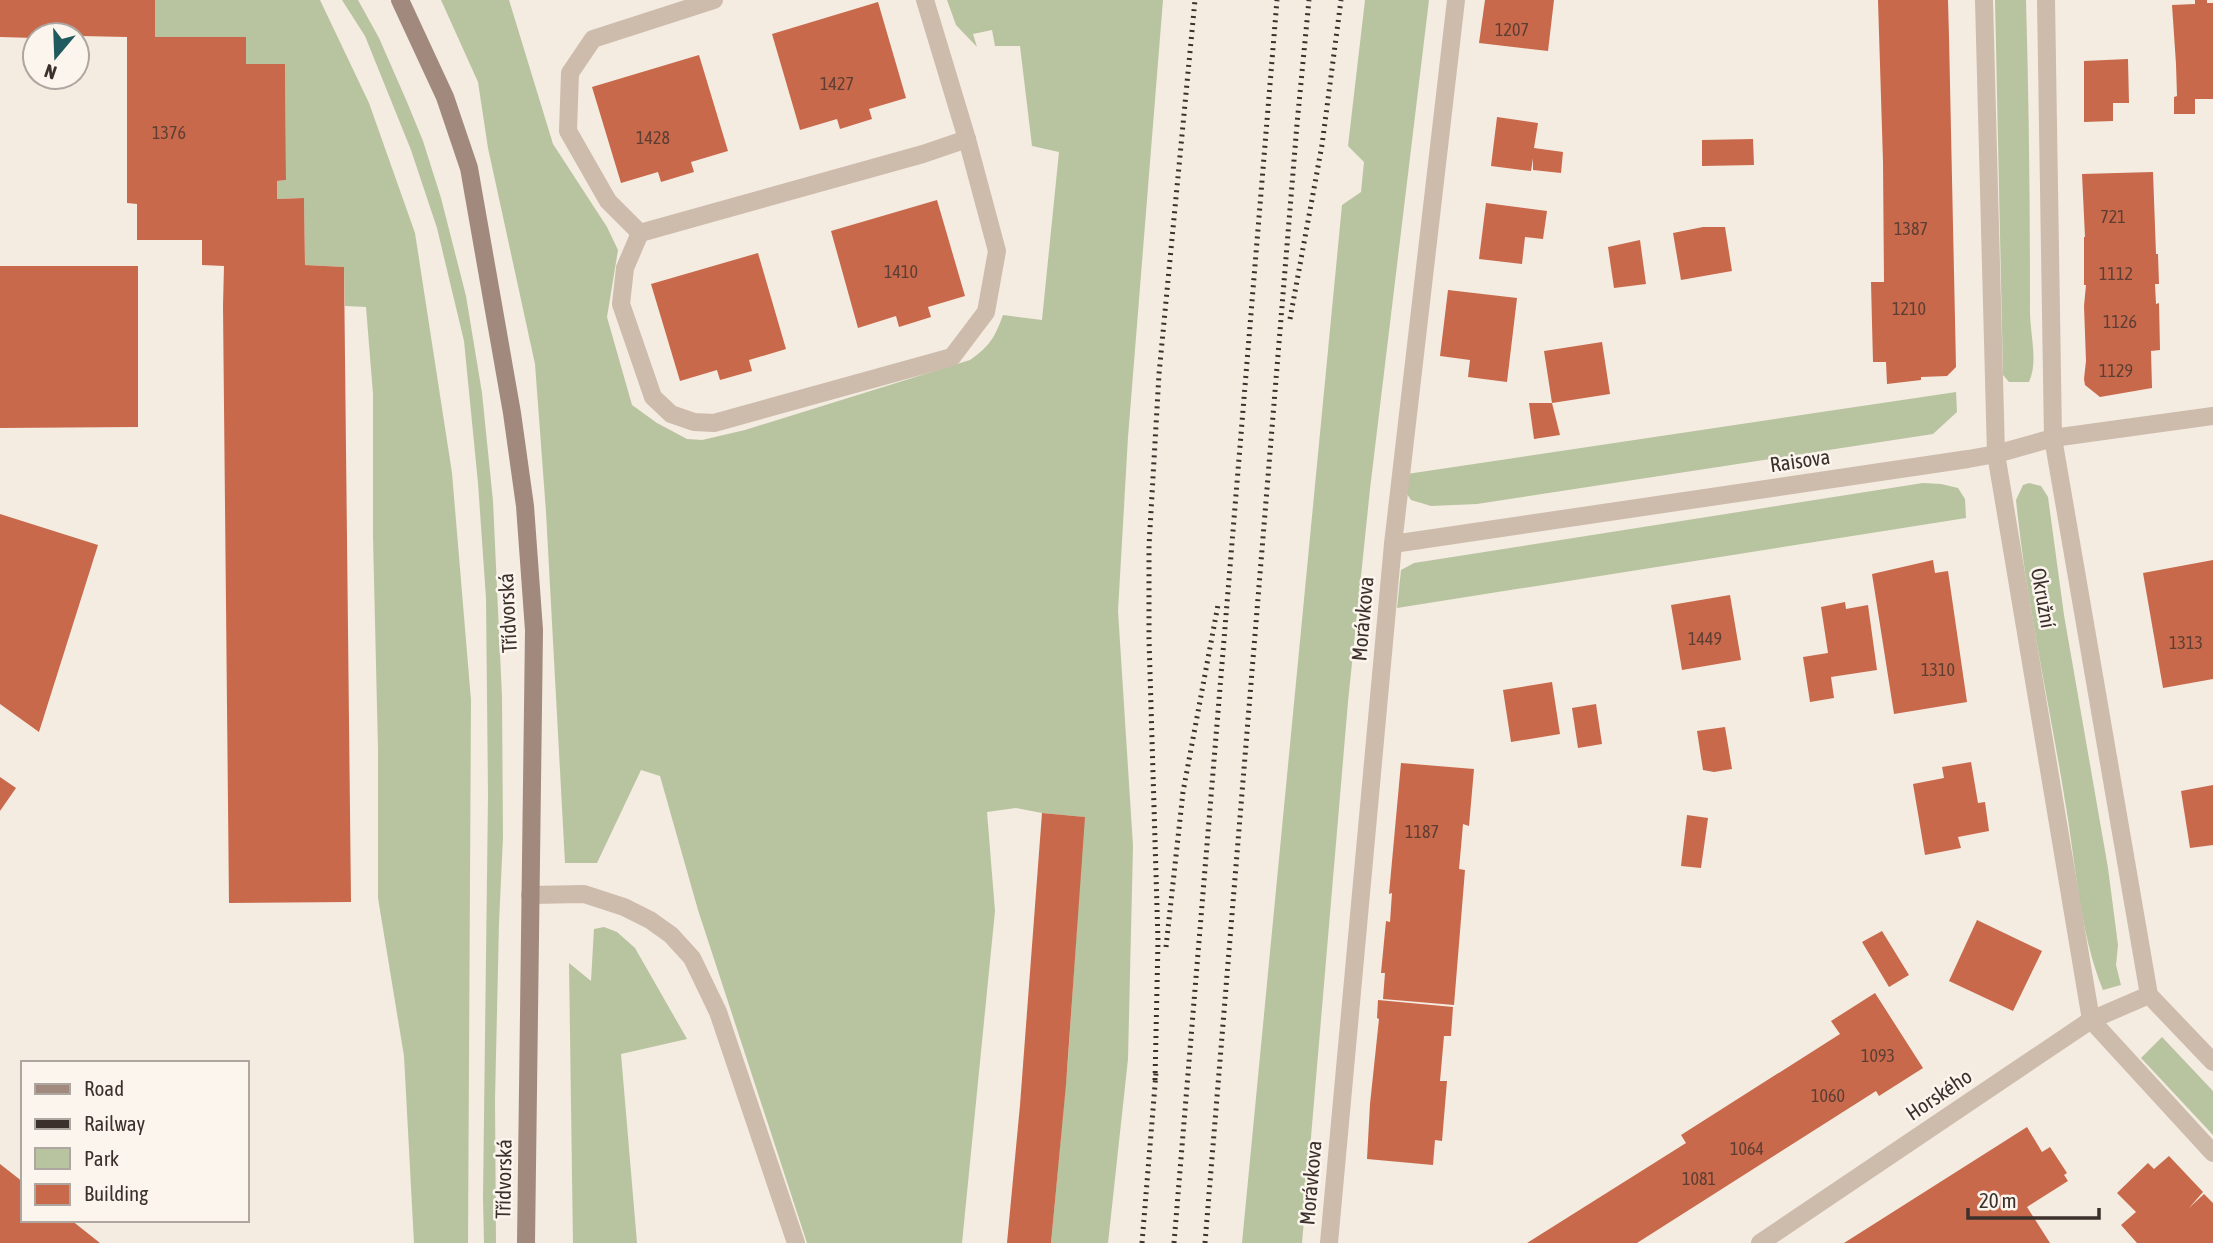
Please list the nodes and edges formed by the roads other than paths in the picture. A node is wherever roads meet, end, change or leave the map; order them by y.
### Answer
1 (400, 0) edge
2 (714, 0) edge
3 (925, 0) edge
4 (1456, 0) edge
5 (1984, 0) edge
6 (2046, 0) edge
7 (967, 139) junction
8 (640, 233) junction
9 (2213, 416) edge
10 (2053, 438) junction
11 (1996, 454) junction
12 (1393, 544) junction
13 (530, 895) junction
14 (2150, 995) junction
15 (2091, 1020) junction
16 (2213, 1062) edge
17 (2213, 1153) edge
18 (526, 1243) edge
19 (796, 1243) edge
20 (1329, 1243) edge
21 (1760, 1243) edge

1 - 13 main road, Třídvorská
2 - 8 street
3 - 7 street
4 - 12 street, Morávkova
5 - 11 street, Okružní
6 - 10 street, Okružní
7 - 8 street
7 - 8 street
9 - 10 street, Raisova
10 - 11 street, Raisova
10 - 14 street, Okružní
11 - 12 street, Raisova
11 - 15 street, Okružní
12 - 20 street, Morávkova
13 - 18 main road, Třídvorská
13 - 19 street
14 - 15 street, Horského
14 - 16 street
15 - 17 street
15 - 21 street, Horského

